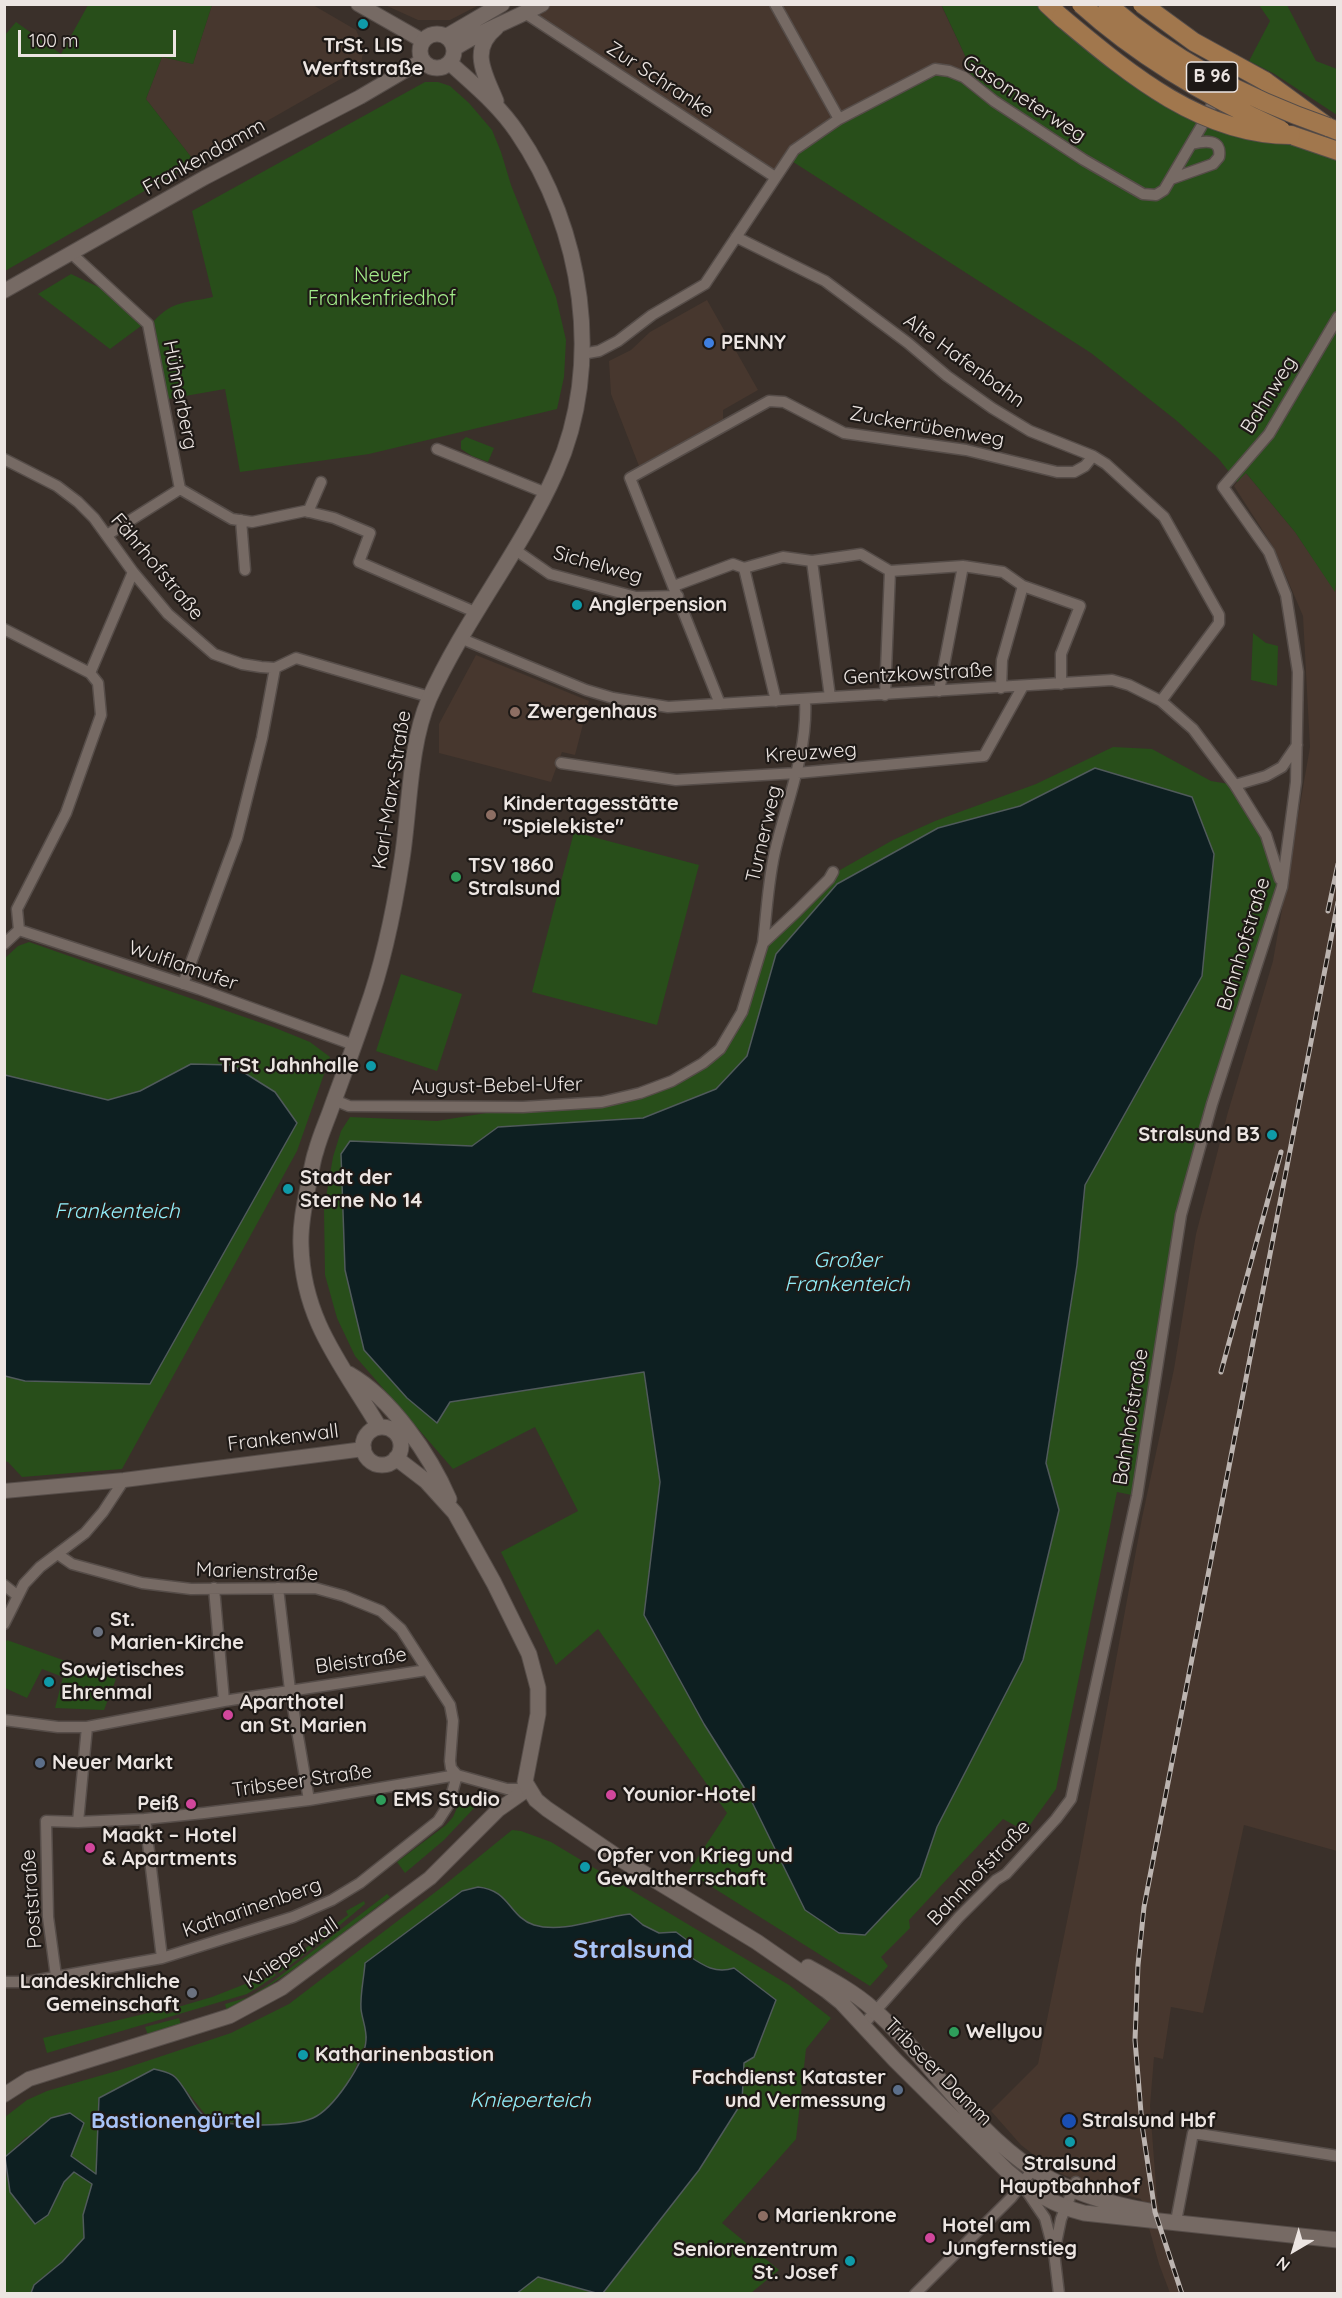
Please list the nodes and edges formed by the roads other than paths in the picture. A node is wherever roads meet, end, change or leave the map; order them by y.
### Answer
1 (358, 4) edge
2 (502, 4) edge
3 (542, 4) edge
4 (775, 4) edge
5 (1047, 4) edge
6 (1081, 4) edge
7 (1107, 4) edge
8 (1142, 4) edge
9 (525, 13) junction
10 (499, 26) junction
11 (423, 41) junction
12 (451, 42) junction
13 (1237, 56) dead end
14 (423, 60) junction
15 (450, 63) junction
16 (500, 109) junction
17 (839, 119) junction
18 (1333, 129) edge
19 (1291, 135) junction
20 (1191, 144) junction
21 (1338, 151) edge
22 (775, 177) junction
23 (1171, 179) junction
24 (736, 237) junction
25 (72, 254) junction
26 (4, 291) edge
27 (1338, 317) edge
28 (582, 354) junction
29 (437, 448) dead end
30 (1093, 456) junction
31 (4, 459) edge
32 (630, 478) joint
33 (321, 482) dead end
34 (1223, 487) joint
35 (180, 489) junction
36 (546, 493) junction
37 (308, 512) junction
38 (240, 520) junction
39 (107, 535) junction
40 (514, 549) junction
41 (812, 561) junction
42 (963, 566) junction
43 (744, 568) junction
44 (245, 570) dead end
45 (890, 571) junction
46 (133, 572) junction
47 (1023, 586) junction
48 (676, 591) junction
49 (475, 612) junction
50 (4, 629) edge
51 (459, 638) junction
52 (275, 668) junction
53 (90, 673) junction
54 (1061, 684) junction
55 (1023, 686) junction
56 (1001, 688) junction
57 (939, 691) junction
58 (885, 695) junction
59 (430, 697) junction
60 (830, 697) junction
61 (805, 699) junction
62 (776, 701) junction
63 (1161, 701) junction
64 (720, 704) junction
65 (1297, 745) junction
66 (561, 763) dead end
67 (797, 773) junction
68 (1234, 785) junction
69 (833, 872) dead end
70 (1282, 887) junction
71 (19, 930) junction
72 (763, 943) junction
73 (4, 944) edge
74 (183, 984) junction
75 (354, 1045) junction
76 (334, 1100) junction
77 (343, 1371) junction
78 (379, 1427) junction
79 (364, 1449) junction
80 (396, 1458) junction
81 (124, 1480) junction
82 (4, 1491) edge
83 (455, 1513) junction
84 (59, 1555) junction
85 (4, 1585) edge
86 (214, 1588) junction
87 (278, 1588) junction
88 (18, 1596) junction
89 (4, 1624) edge
90 (427, 1670) junction
91 (290, 1690) junction
92 (224, 1701) junction
93 (4, 1720) edge
94 (87, 1727) junction
95 (457, 1775) junction
96 (528, 1789) junction
97 (309, 1800) junction
98 (145, 1819) junction
99 (78, 1822) junction
100 (757, 1942) junction
101 (162, 1958) junction
102 (56, 1976) junction
103 (4, 1982) edge
104 (875, 2011) junction
105 (863, 2025) junction
106 (4, 2095) edge
107 (1338, 2156) edge
108 (1033, 2169) junction
109 (1022, 2185) junction
110 (1074, 2186) junction
111 (1066, 2207) junction
112 (1177, 2216) junction
113 (1240, 2230) junction
114 (1338, 2240) edge
115 (1054, 2252) junction
116 (915, 2294) edge
117 (1059, 2294) edge

1 - 11 street
2 - 12 main road
3 - 9 main road
4 - 17 street
5 - 19 highway, bridge
6 - 19 highway, B 96, bridge
7 - 18 highway, B 96, bridge
8 - 18 highway, bridge
9 - 10 main road
9 - 22 street, Zur Schranke
10 - 12 main road
10 - 16 main road, Karl-Marx-Straße
11 - 12 main road
11 - 14 main road
12 - 15 main road
13 - 20 street
14 - 15 main road
14 - 25 street, Frankendamm
15 - 16 main road, Karl-Marx-Straße
16 - 28 main road, Karl-Marx-Straße
17 - 22 street, Gasometerweg
17 - 23 street, Gasometerweg
19 - 21 highway, B 96
20 - 23 street
20 - 23 street
22 - 24 street, Gasometerweg
24 - 28 street, Gasometerweg
24 - 30 street, Alte Hafenbahn
25 - 26 street, Frankendamm
25 - 35 street, Hühnerberg
27 - 34 street, Bahnweg
28 - 36 main road, Karl-Marx-Straße
29 - 36 street
30 - 32 street, Zuckerrübenweg
30 - 63 street, Alte Hafenbahn
31 - 39 street, Fährhofstraße
32 - 48 street, Sichelweg
33 - 37 street
34 - 65 street, Bahnhofstraße
35 - 38 street
35 - 39 street
36 - 40 main road, Karl-Marx-Straße
37 - 38 street
37 - 49 street
38 - 44 street
39 - 46 street, Fährhofstraße
40 - 48 street, Sichelweg
40 - 49 main road, Karl-Marx-Straße
41 - 43 street
41 - 45 street
41 - 60 street
42 - 45 street
42 - 47 street
42 - 57 street
43 - 48 street
43 - 62 street
45 - 58 street
46 - 52 street, Fährhofstraße
46 - 53 street
47 - 54 street
47 - 56 street
48 - 64 street, Sichelweg
49 - 51 main road, Karl-Marx-Straße
50 - 53 street
51 - 59 main road, Karl-Marx-Straße
51 - 64 street, Gentzkowstraße
52 - 59 street, Fährhofstraße
52 - 74 street
53 - 71 street
54 - 55 street, Gentzkowstraße
54 - 63 street, Gentzkowstraße
55 - 56 street, Gentzkowstraße
55 - 67 street, Kreuzweg
56 - 57 street, Gentzkowstraße
57 - 58 street, Gentzkowstraße
58 - 60 street, Gentzkowstraße
59 - 75 main road, Karl-Marx-Straße
60 - 61 street, Gentzkowstraße
61 - 62 street, Gentzkowstraße
61 - 67 street, Turnerweg
62 - 64 street, Gentzkowstraße
63 - 68 street, Gentzkowstraße
65 - 68 street
65 - 70 street, Bahnhofstraße
66 - 67 street, Kreuzweg
67 - 72 street, Turnerweg
68 - 70 street, Gentzkowstraße
69 - 72 street, August-Bebel-Ufer
70 - 104 street, Bahnhofstraße
71 - 73 street
71 - 74 street, Wulflamufer
72 - 76 street, August-Bebel-Ufer
74 - 75 street, Wulflamufer
75 - 76 main road, Karl-Marx-Straße
76 - 77 main road, Karl-Marx-Straße
77 - 78 main road, Karl-Marx-Straße
77 - 83 main road
78 - 79 main road
78 - 80 main road, Karl-Marx-Straße
79 - 80 main road, Frankenwall
79 - 81 street, Frankenwall
80 - 83 main road
81 - 82 street, Frankenwall
81 - 84 street
83 - 96 main road
84 - 86 street, Marienstraße
84 - 88 street
85 - 88 street
86 - 87 street, Marienstraße
86 - 92 street
87 - 90 street, Marienstraße
87 - 91 street
88 - 89 street
90 - 91 street, Bleistraße
90 - 95 street, Bleistraße
91 - 92 street, Bleistraße
91 - 97 street
92 - 94 street, Bleistraße
93 - 94 street
94 - 99 street
95 - 96 street, Tribseer Straße
95 - 97 street, Tribseer Straße
95 - 101 street, Katharinenberg
96 - 100 main road, Tribseer Damm
96 - 106 street, Knieperwall
97 - 98 street, Tribseer Straße
98 - 99 street, Tribseer Straße
98 - 101 street
99 - 102 street, Poststraße
100 - 104 main road, Tribseer Damm
100 - 105 main road, Tribseer Damm
101 - 102 street, Katharinenberg
102 - 103 street, Katharinenberg
104 - 105 street, Bahnhofstraße
104 - 108 main road, Tribseer Damm
105 - 109 main road, Tribseer Damm
107 - 112 street
108 - 109 street
108 - 110 main road, Tribseer Damm
109 - 111 main road, Tribseer Damm
109 - 115 street
109 - 116 street
110 - 111 street
110 - 112 main road, Tribseer Damm
111 - 113 main road, Tribseer Damm
111 - 115 street
112 - 113 main road, Tribseer Damm
113 - 114 main road, Tribseer Damm
115 - 117 street

